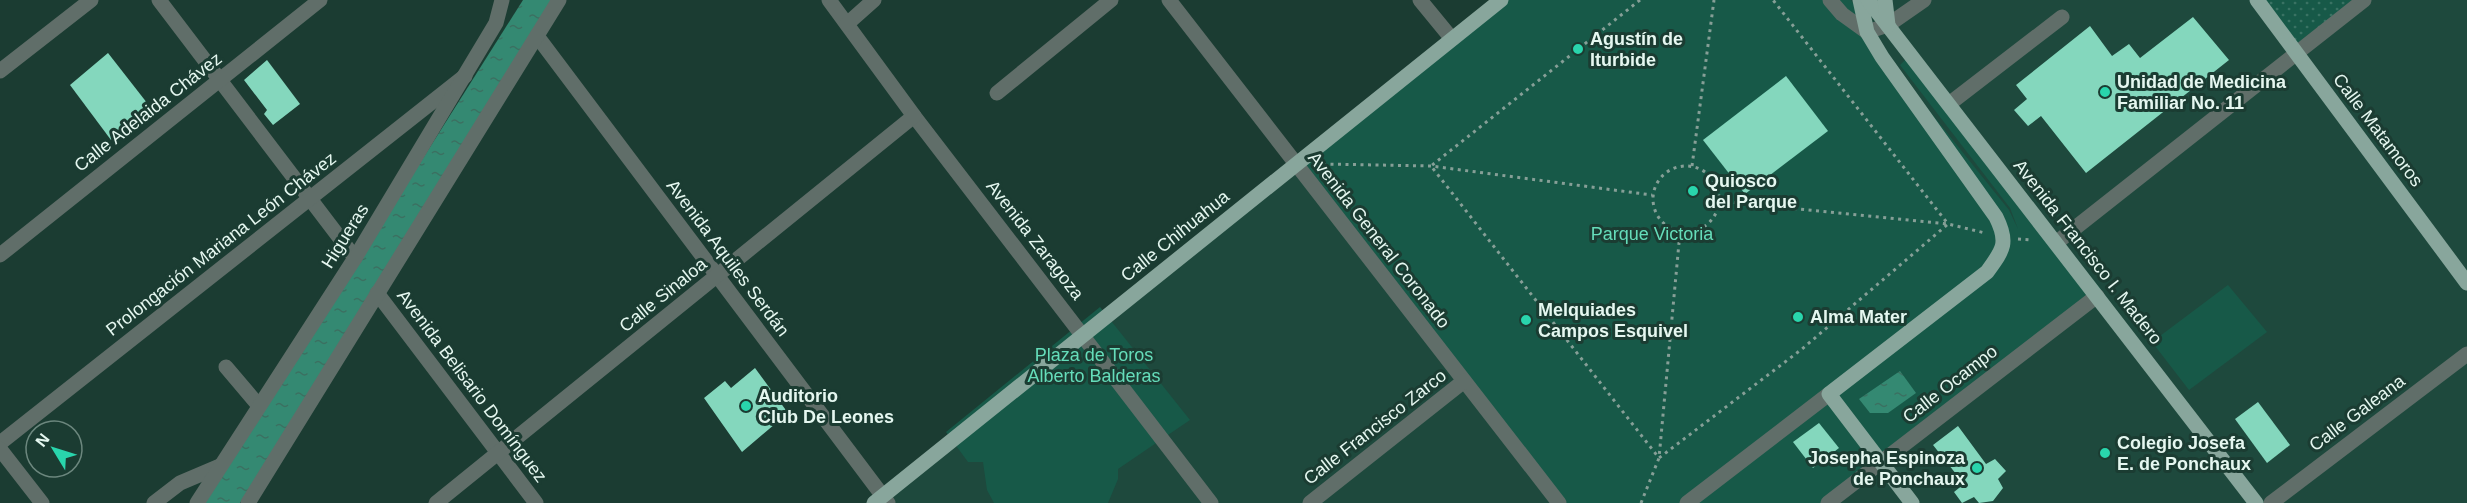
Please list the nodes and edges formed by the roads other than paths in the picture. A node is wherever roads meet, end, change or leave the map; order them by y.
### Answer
1 (91, 0) edge
2 (159, 0) edge
3 (320, 0) edge
4 (502, 0) edge
5 (559, 0) edge
6 (829, 0) edge
7 (874, 0) edge
8 (1111, 0) edge
9 (1169, 0) edge
10 (1420, 0) edge
11 (1501, 0) edge
12 (1830, 0) edge
13 (1860, 0) edge
14 (1868, 0) edge
15 (1885, 0) edge
16 (1924, 0) edge
17 (2257, 0) edge
18 (2364, 0) edge
19 (2062, 16) dead end
20 (847, 24) junction
21 (1888, 25) junction
22 (1867, 32) junction
23 (537, 36) junction
24 (1452, 39) junction
25 (2297, 53) junction
26 (0, 71) edge
27 (465, 76) junction
28 (220, 80) junction
29 (997, 93) dead end
30 (1949, 104) junction
31 (914, 116) junction
32 (1295, 164) junction
33 (310, 198) junction
34 (2056, 243) junction
35 (0, 255) edge
36 (355, 258) junction
37 (717, 276) junction
38 (2467, 283) edge
39 (377, 293) junction
40 (2097, 296) junction
41 (1084, 336) junction
42 (2467, 354) edge
43 (226, 367) dead end
44 (1464, 381) junction
45 (1828, 394) junction
46 (259, 406) junction
47 (0, 443) edge
48 (0, 449) edge
49 (498, 453) junction
50 (1880, 462) junction
51 (220, 466) junction
52 (251, 501) edge
53 (882, 501) edge
54 (42, 503) edge
55 (154, 503) edge
56 (197, 503) edge
57 (436, 503) edge
58 (536, 503) edge
59 (1211, 503) edge
60 (1310, 503) edge
61 (1559, 503) edge
62 (1687, 503) edge
63 (1828, 503) edge
64 (1912, 503) edge
65 (2256, 503) edge
66 (2271, 503) edge

1 - 26 street
2 - 28 street
3 - 28 street, Calle Adelaida Chávez
4 - 27 street, Higueras
5 - 23 street
6 - 20 street, Avenida Zaragoza
7 - 20 street
8 - 29 street
9 - 32 street, Avenida General Coronado
10 - 24 street
11 - 24 main road, Calle Chihuahua
12 - 22 street
13 - 22 main road
14 - 21 main road, Avenida Francisco I. Madero
15 - 21 main road
16 - 21 street
17 - 25 main road, Calle Matamoros
18 - 25 street
19 - 30 street
20 - 31 street, Avenida Zaragoza
21 - 22 street
21 - 30 main road, Avenida Francisco I. Madero
22 - 45 main road
23 - 37 street, Avenida Aquiles Serdán
23 - 39 street
24 - 32 main road, Calle Chihuahua
25 - 34 street
25 - 38 main road, Calle Matamoros
27 - 33 street, Prolongación Mariana León Chávez
27 - 36 street, Higueras
28 - 33 street
28 - 35 street, Calle Adelaida Chávez
30 - 34 main road, Avenida Francisco I. Madero
31 - 37 street, Calle Sinaloa
31 - 41 street, Avenida Zaragoza
32 - 41 main road, Calle Chihuahua
32 - 44 street, Avenida General Coronado
33 - 36 street
33 - 47 street, Prolongación Mariana León Chávez
34 - 40 main road, Avenida Francisco I. Madero
36 - 46 street, Higueras
37 - 49 street, Calle Sinaloa
37 - 53 street, Avenida Aquiles Serdán
39 - 49 street, Avenida Belisario Domínguez
39 - 52 street
40 - 50 street, Calle Ocampo
40 - 65 main road, Avenida Francisco I. Madero
41 - 53 main road, Calle Chihuahua
41 - 59 street, Avenida Zaragoza
42 - 66 street, Calle Galeana
43 - 46 street
44 - 60 street, Calle Francisco Zarco
44 - 61 street, Avenida General Coronado
45 - 50 main road
45 - 62 street
46 - 51 street, Higueras
48 - 54 street
49 - 57 street, Calle Sinaloa
49 - 58 street, Avenida Belisario Domínguez
50 - 63 street, Calle Ocampo
50 - 64 main road
51 - 55 street
51 - 56 street, Higueras

